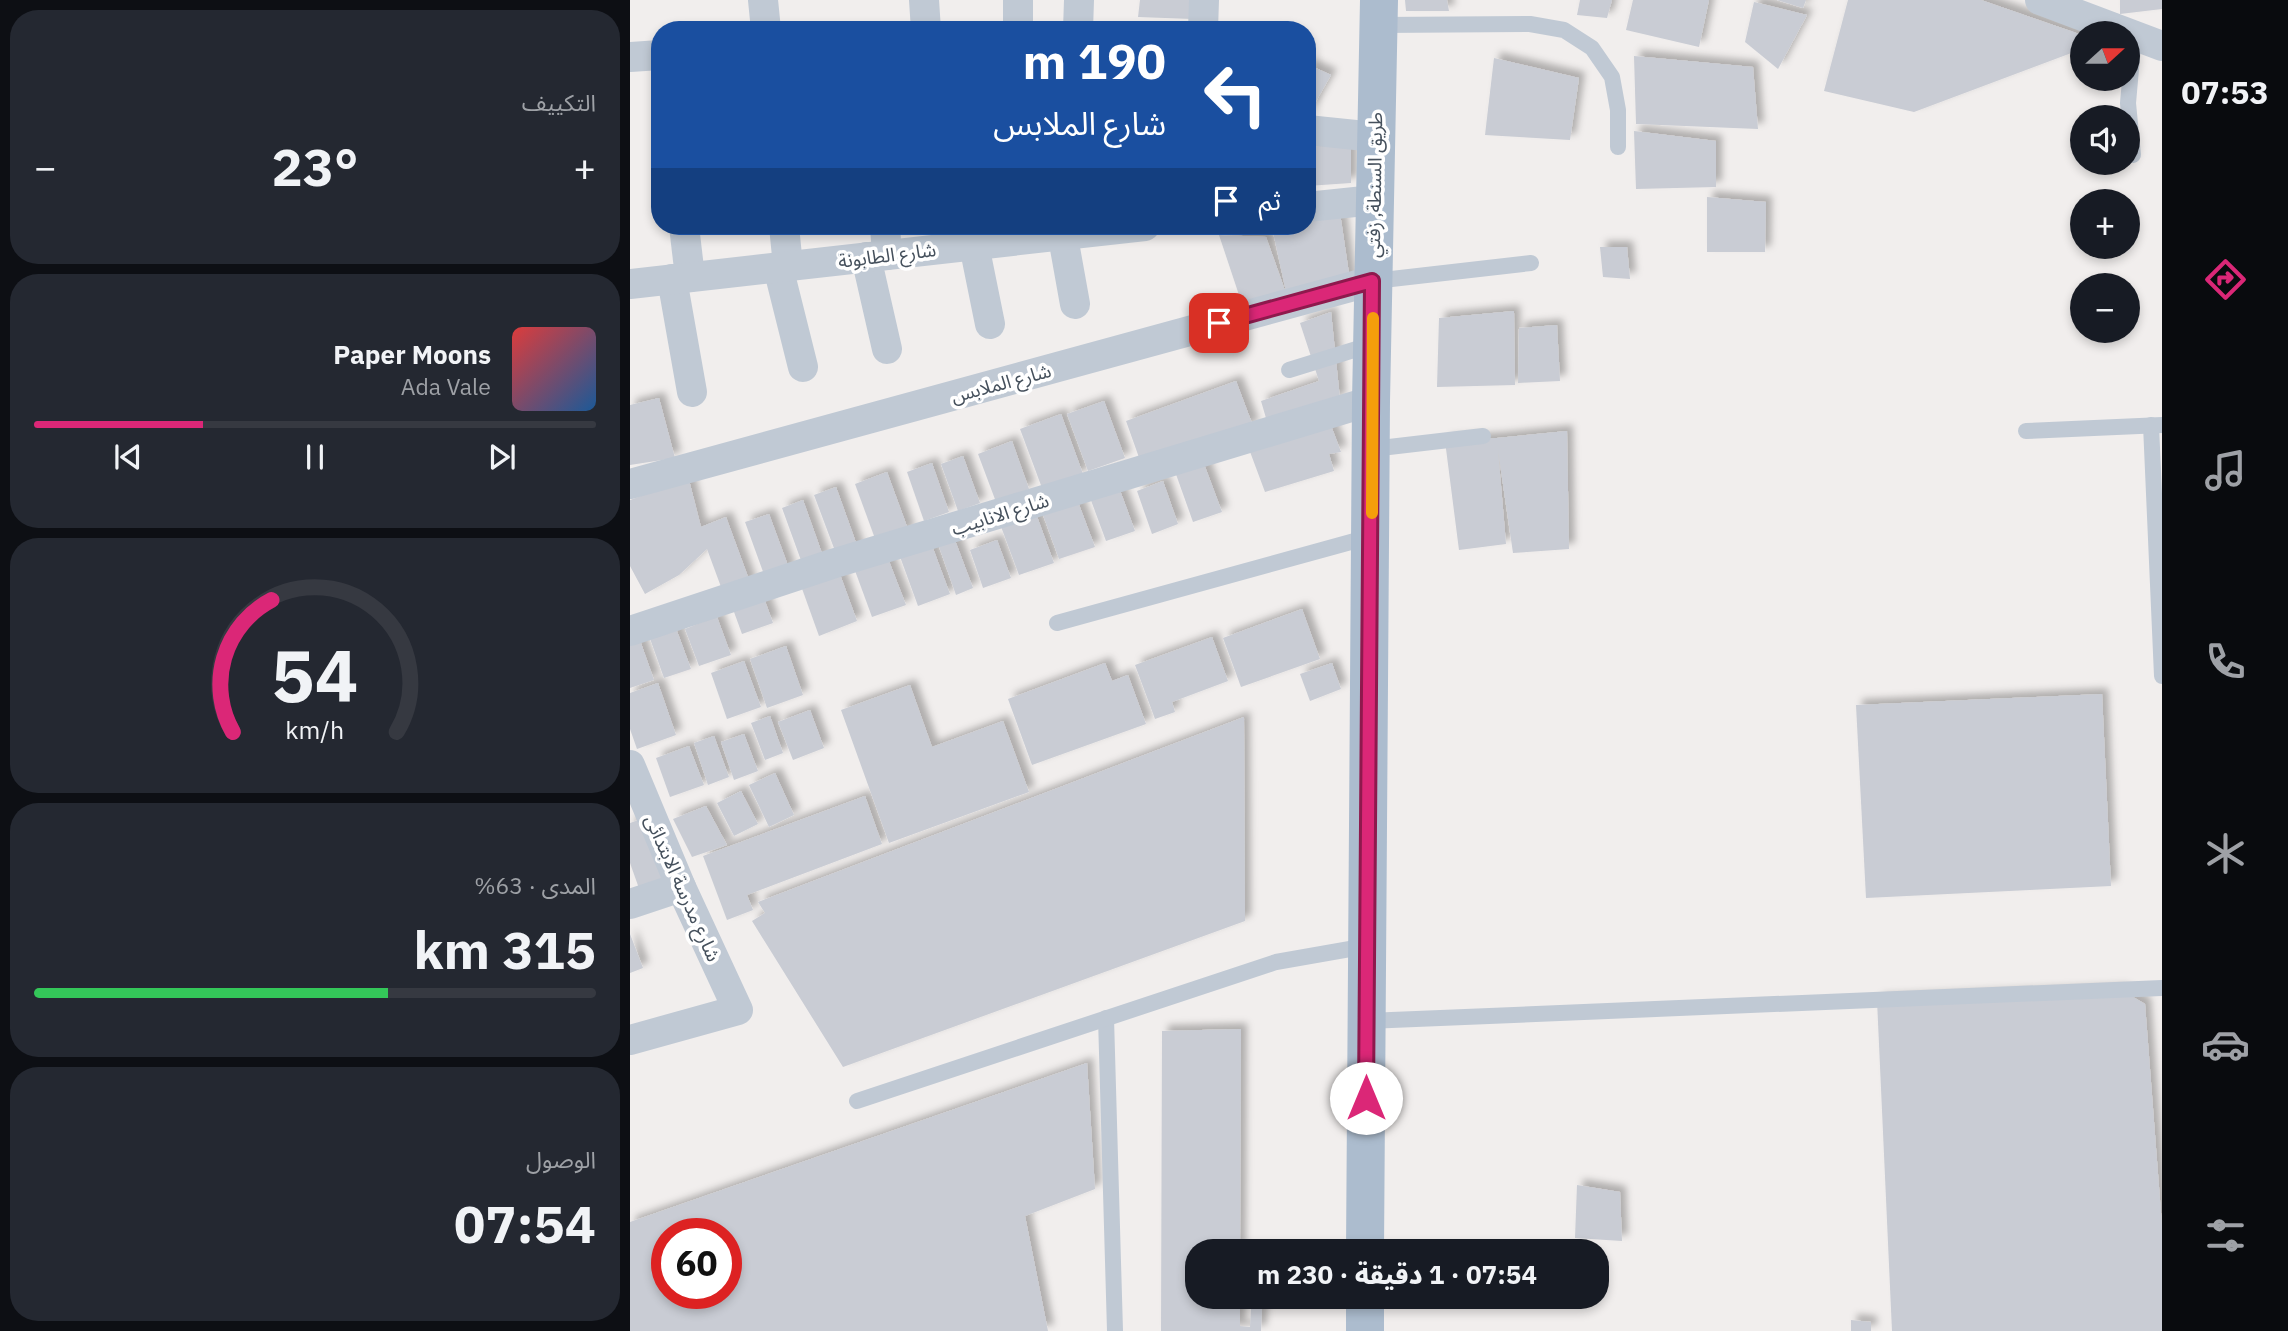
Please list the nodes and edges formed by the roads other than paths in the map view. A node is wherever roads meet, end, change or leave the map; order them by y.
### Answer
1 (763, 0) edge
2 (924, 0) edge
3 (1018, 0) edge
4 (1079, 0) edge
5 (1204, 0) edge
6 (2040, 0) edge
7 (1379, 13) edge
8 (765, 21) edge
9 (925, 21) edge
10 (1018, 21) edge
11 (1078, 21) edge
12 (1203, 21) edge
13 (2119, 21) edge
14 (2140, 33) edge
15 (2162, 46) edge
16 (651, 56) edge
17 (630, 57) edge
18 (1316, 131) edge
19 (1375, 137) junction
20 (1618, 147) dead end
21 (1374, 200) junction
22 (1316, 207) edge
23 (683, 235) edge
24 (784, 235) edge
25 (973, 235) edge
26 (1062, 235) edge
27 (879, 246) edge
28 (1531, 263) dead end
29 (783, 266) junction
30 (681, 278) junction
31 (1372, 281) junction
32 (630, 284) edge
33 (1075, 304) dead end
34 (990, 324) dead end
35 (1373, 344) junction
36 (887, 349) dead end
37 (803, 367) dead end
38 (1289, 370) dead end
39 (692, 392) dead end
40 (1371, 401) junction
41 (2156, 425) edge
42 (2026, 431) dead end
43 (1483, 436) dead end
44 (1372, 449) junction
45 (630, 484) edge
46 (1371, 536) junction
47 (1057, 623) dead end
48 (630, 631) edge
49 (2162, 676) edge
50 (630, 766) edge
51 (681, 887) junction
52 (630, 904) edge
53 (1367, 946) junction
54 (2162, 988) edge
55 (1106, 1018) junction
56 (1367, 1021) junction
57 (630, 1040) edge
58 (857, 1101) dead end
59 (1365, 1239) edge
60 (1365, 1309) edge
61 (1115, 1331) edge
62 (1364, 1331) edge

1 - 8 street
2 - 9 street
3 - 10 street
4 - 11 street
5 - 12 street
6 - 13 street
7 - 19 main road, طريق السنطة, زفتي
7 - 20 lane
14 - 15 street
16 - 17 street
18 - 19 street
19 - 21 main road, طريق السنطة, زفتي
21 - 22 street
21 - 31 main road, طريق السنطة, زفتي
23 - 30 street
24 - 29 street
25 - 27 street, شارع الطابونة
25 - 34 street
26 - 33 street
27 - 29 street, شارع الطابونة
27 - 36 street
28 - 31 lane
29 - 30 street, شارع الطابونة
29 - 37 street
30 - 32 street, شارع الطابونة
30 - 39 street
31 - 35 main road, طريق السنطة, زفتي
31 - 45 street, شارع الملابس
35 - 38 lane
35 - 40 main road, طريق السنطة, زفتي
40 - 44 main road, طريق السنطة, زفتي
40 - 48 street, شارع الانابيب
41 - 42 lane
41 - 49 lane
43 - 44 lane
44 - 46 main road, طريق السنطة, زفتي
46 - 47 lane
46 - 53 main road, طريق السنطة, زفتي
50 - 51 street, شارع مدرسة الابتدائى
51 - 52 street
51 - 57 street, شارع مدرسة الابتدائى
53 - 55 lane
53 - 56 main road, طريق السنطة, زفتي
54 - 56 lane
55 - 58 lane
55 - 61 lane
56 - 59 main road, طريق السنطة, زفتي
60 - 62 main road

